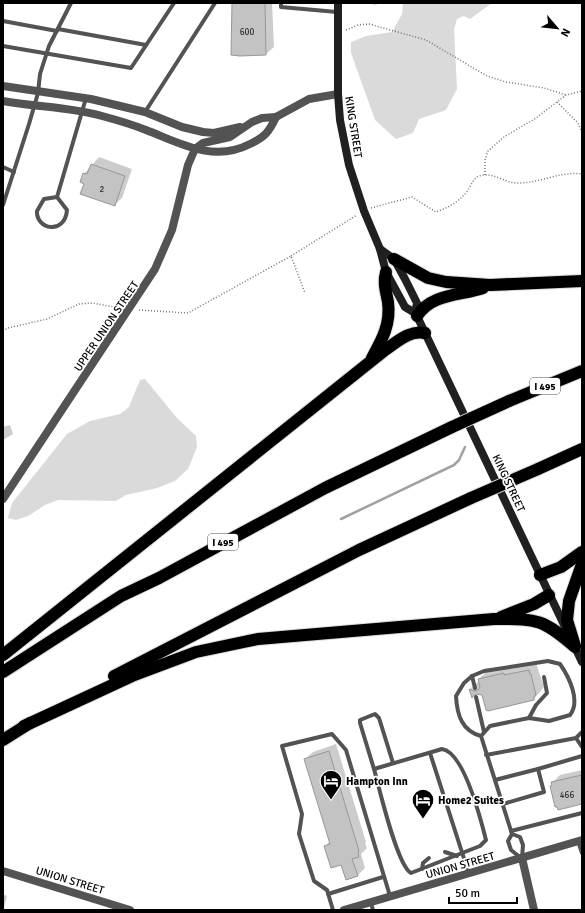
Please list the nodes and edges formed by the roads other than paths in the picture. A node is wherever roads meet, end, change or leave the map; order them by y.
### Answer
1 (71, 3) edge
2 (174, 3) edge
3 (216, 3) edge
4 (280, 3) edge
5 (338, 3) edge
6 (338, 12) junction
7 (3, 21) edge
8 (57, 30) junction
9 (146, 45) junction
10 (3, 46) edge
11 (47, 53) junction
12 (3, 86) edge
13 (38, 92) junction
14 (338, 94) junction
15 (86, 98) junction
16 (3, 101) edge
17 (34, 107) junction
18 (83, 112) junction
19 (145, 112) junction
20 (276, 117) junction
21 (242, 127) junction
22 (195, 149) junction
23 (3, 167) edge
24 (14, 172) junction
25 (57, 197) junction
26 (3, 205) edge
27 (380, 249) junction
28 (394, 259) junction
29 (386, 272) junction
30 (582, 281) edge
31 (490, 285) junction
32 (416, 315) junction
33 (425, 333) junction
34 (368, 364) junction
35 (582, 372) edge
36 (582, 449) edge
37 (3, 499) edge
38 (582, 552) edge
39 (582, 564) edge
40 (540, 575) junction
41 (549, 595) junction
42 (494, 619) junction
43 (575, 647) junction
44 (3, 655) edge
45 (582, 662) edge
46 (3, 672) edge
47 (472, 676) junction
48 (544, 677) dead end
49 (475, 688) dead end
50 (476, 697) dead end
51 (528, 718) junction
52 (24, 726) junction
53 (582, 732) edge
54 (482, 734) junction
55 (576, 738) junction
56 (3, 740) edge
57 (582, 746) edge
58 (430, 753) junction
59 (486, 755) junction
60 (582, 756) edge
61 (393, 763) junction
62 (374, 769) junction
63 (538, 769) junction
64 (495, 780) junction
65 (502, 804) junction
66 (582, 813) edge
67 (512, 832) junction
68 (580, 840) edge
69 (445, 852) dead end
70 (582, 853) edge
71 (462, 854) junction
72 (457, 856) junction
73 (429, 858) dead end
74 (522, 858) junction
75 (422, 869) junction
76 (3, 871) edge
77 (469, 874) junction
78 (384, 877) junction
79 (328, 894) junction
80 (390, 897) junction
81 (372, 906) edge
82 (130, 910) edge
83 (333, 910) edge
84 (344, 910) edge
85 (534, 910) edge

1 - 8 lane
2 - 9 lane
3 - 19 lane
4 - 6 lane
5 - 6 main road, KING STREET
6 - 14 main road, KING STREET
7 - 8 lane
8 - 9 lane
8 - 11 lane
9 - 11 lane
10 - 11 lane
11 - 13 lane
12 - 13 street
13 - 15 street
13 - 17 lane
14 - 20 street
14 - 27 main road, KING STREET
15 - 18 lane
15 - 19 street
16 - 17 street
17 - 18 street
17 - 24 lane
18 - 22 street
18 - 25 lane
19 - 21 street
20 - 21 street
20 - 22 street
21 - 22 street
22 - 37 street, UPPER UNION STREET
23 - 24 lane
24 - 26 lane
25 - 25 lane
27 - 28 main road, KING STREET
27 - 29 main road, KING STREET
28 - 31 highway
28 - 32 main road, KING STREET
29 - 32 main road, KING STREET
29 - 34 highway
30 - 31 highway
31 - 32 highway
32 - 33 main road, KING STREET
33 - 34 highway
33 - 40 main road, KING STREET
34 - 44 highway
35 - 46 highway, I 495, bridge
36 - 52 highway, bridge
38 - 40 highway
39 - 43 highway
40 - 41 main road, KING STREET
41 - 42 highway
41 - 43 main road, KING STREET
42 - 43 highway
42 - 52 highway
43 - 45 main road, KING STREET
47 - 49 lane
47 - 51 lane
47 - 54 lane
48 - 51 lane
50 - 54 lane
51 - 54 lane
52 - 56 highway
53 - 55 lane
54 - 59 lane
55 - 57 lane
55 - 59 lane
58 - 61 lane
58 - 71 lane
58 - 71 lane
59 - 64 lane
60 - 63 lane
61 - 62 lane
61 - 62 lane
62 - 75 lane
63 - 64 lane
63 - 65 lane
64 - 65 lane
65 - 67 lane
66 - 67 lane
67 - 74 lane
67 - 74 lane
68 - 70 lane
68 - 74 street, UNION STREET
69 - 72 lane
71 - 72 lane
71 - 77 lane
72 - 75 lane
73 - 75 lane
74 - 77 street, UNION STREET
74 - 85 street
76 - 82 street, UNION STREET
77 - 80 street, UNION STREET
78 - 79 lane
78 - 79 lane
78 - 80 lane
79 - 83 lane
80 - 81 street, UNION STREET
81 - 84 street, UNION STREET

